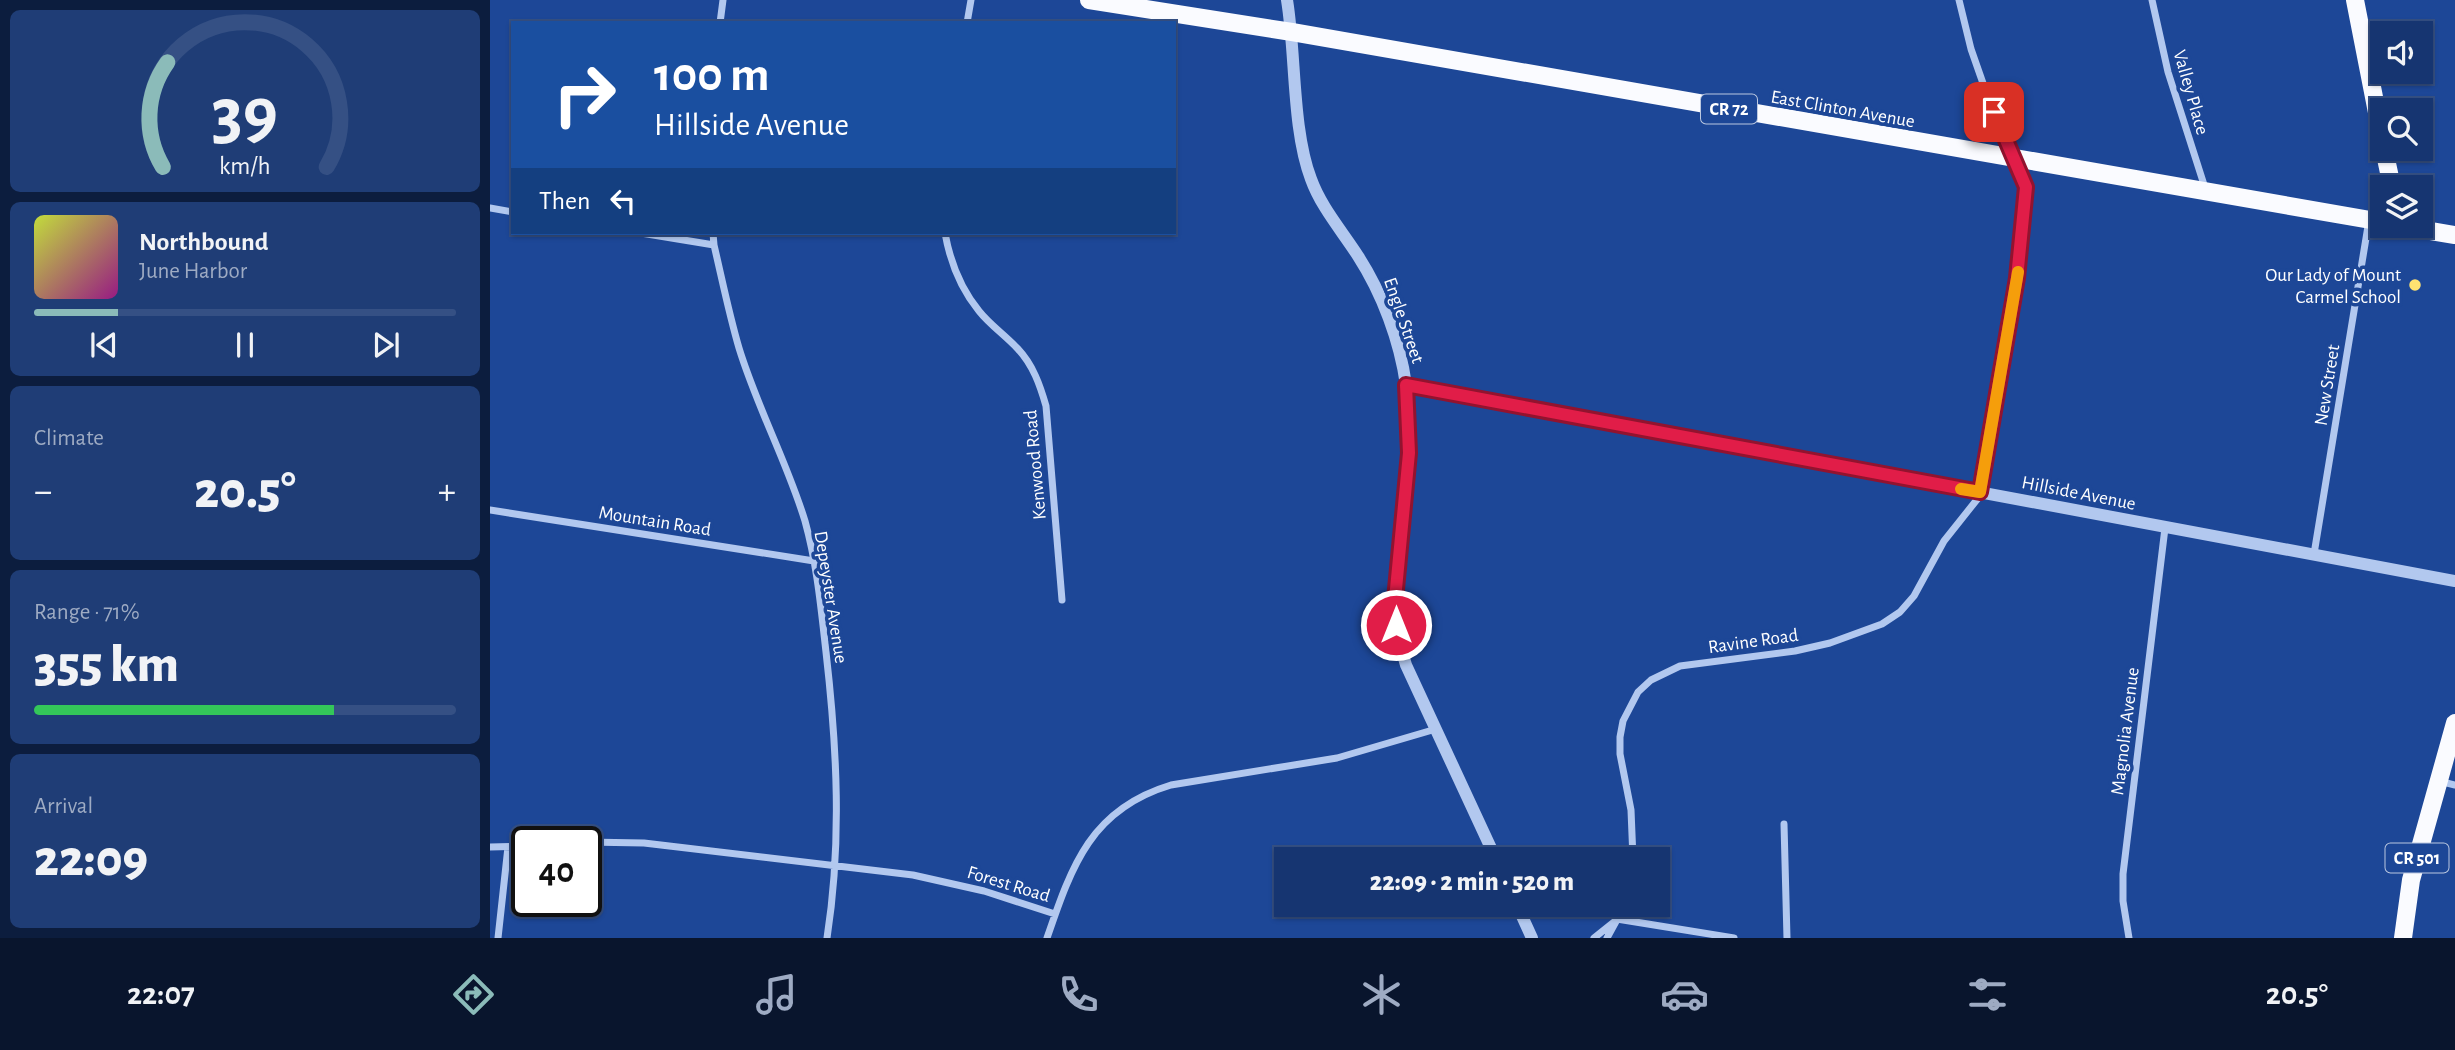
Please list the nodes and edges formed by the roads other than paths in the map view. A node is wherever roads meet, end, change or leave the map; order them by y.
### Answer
1 (723, 0) edge
2 (971, 0) edge
3 (1089, 0) edge
4 (1287, 0) edge
5 (1959, 0) edge
6 (2152, 0) edge
7 (2355, 0) edge
8 (720, 21) edge
9 (967, 21) edge
10 (1292, 32) junction
11 (2374, 98) edge
12 (2013, 159) junction
13 (2206, 192) junction
14 (490, 208) edge
15 (511, 212) edge
16 (2370, 220) edge
17 (2433, 231) edge
18 (654, 235) edge
19 (713, 235) edge
20 (946, 235) edge
21 (2455, 235) edge
22 (2373, 238) edge
23 (714, 244) junction
24 (1406, 385) junction
25 (1980, 492) junction
26 (490, 510) edge
27 (2165, 528) junction
28 (2314, 554) junction
29 (814, 561) junction
30 (2455, 581) edge
31 (1062, 600) dead end
32 (2455, 723) edge
33 (1436, 729) junction
34 (2446, 783) edge
35 (1784, 824) dead end
36 (602, 843) edge
37 (490, 847) edge
38 (508, 847) junction
39 (511, 847) edge
40 (1490, 847) edge
41 (1633, 847) edge
42 (836, 868) junction
43 (1055, 914) junction
44 (1522, 917) edge
45 (1617, 919) junction
46 (498, 938) edge
47 (827, 938) edge
48 (1047, 938) edge
49 (1532, 938) edge
50 (1594, 938) edge
51 (1607, 938) edge
52 (1734, 938) edge
53 (1787, 938) edge
54 (2129, 938) edge
55 (2403, 938) edge

1 - 8 street
2 - 9 street
3 - 10 main road, East Clinton Avenue / CR 72
4 - 10 street, Engle Street
5 - 12 street
6 - 13 street, Valley Place
7 - 11 main road
10 - 12 main road, East Clinton Avenue / CR 72
10 - 24 street, Engle Street
12 - 13 main road, East Clinton Avenue / CR 72
12 - 25 street
13 - 16 main road, East Clinton Avenue / CR 72
14 - 15 street
17 - 21 main road
18 - 23 street
19 - 23 street, Depeyster Avenue
20 - 31 street, Kenwood Road
22 - 28 street, New Street
23 - 29 street, Depeyster Avenue
24 - 25 street, Hillside Avenue
24 - 33 street, Engle Street
25 - 27 street, Hillside Avenue
25 - 41 street, Ravine Road
26 - 29 street, Mountain Road
27 - 28 street, Hillside Avenue
27 - 54 street, Magnolia Avenue
28 - 30 street, Hillside Avenue
29 - 42 street, Depeyster Avenue
32 - 34 main road, CR 501
33 - 40 street, Engle Street
33 - 43 street, Forest Road
34 - 55 main road, CR 501
35 - 53 street
36 - 42 street, Forest Road
37 - 38 street
38 - 39 street
38 - 46 street
42 - 43 street, Forest Road
42 - 47 street, Depeyster Avenue
43 - 48 street
44 - 49 street
45 - 50 street
45 - 51 street
45 - 52 street

